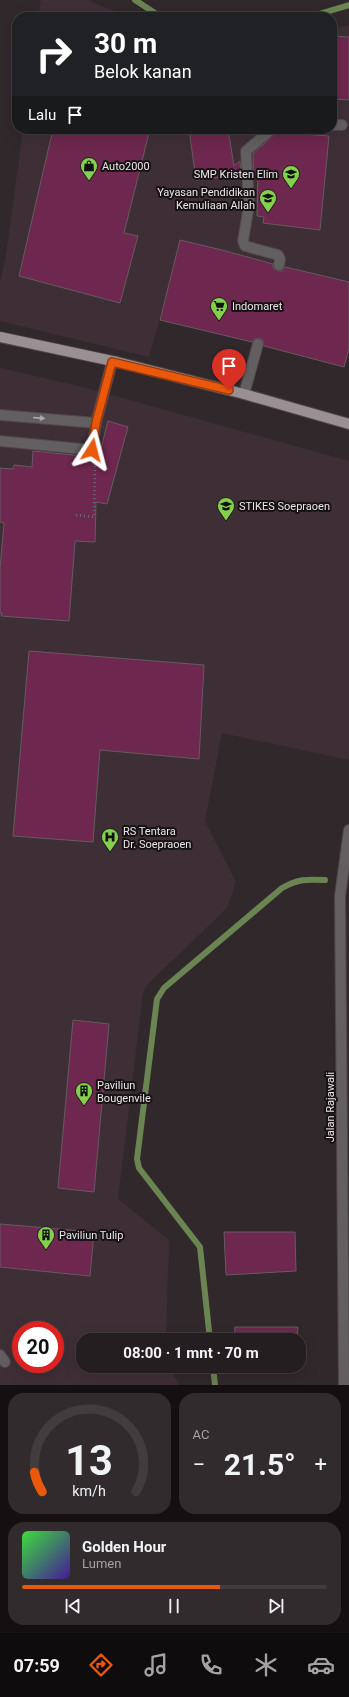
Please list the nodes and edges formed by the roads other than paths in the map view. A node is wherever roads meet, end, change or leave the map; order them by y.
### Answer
1 (266, 134) edge
2 (279, 265) dead end
3 (0, 337) edge
4 (258, 344) dead end
5 (112, 362) junction
6 (244, 394) junction
7 (0, 414) edge
8 (96, 423) junction
9 (349, 424) edge
10 (0, 441) edge
11 (349, 830) edge
12 (344, 1385) edge

1 - 2 street
3 - 5 main road
4 - 6 street
5 - 6 main road
5 - 8 street
6 - 9 main road
7 -> 8 street
8 - 10 street
11 - 12 street, Jalan Rajawali

